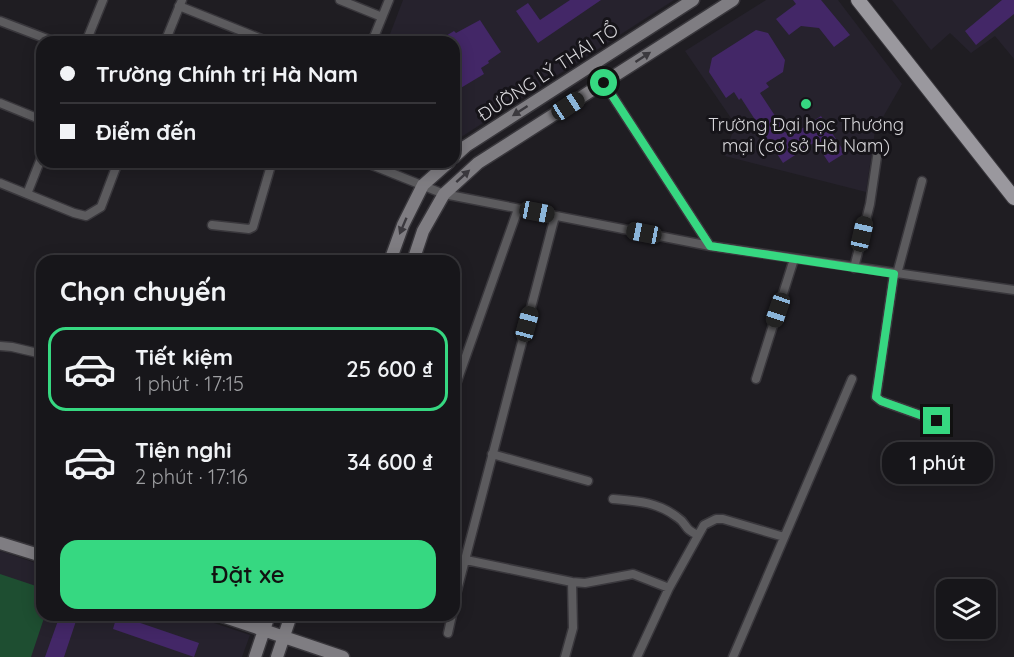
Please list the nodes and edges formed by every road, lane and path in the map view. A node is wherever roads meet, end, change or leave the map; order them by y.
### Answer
1 (103, 0) edge
2 (340, 0) edge
3 (388, 0) edge
4 (693, 0) edge
5 (734, 0) edge
6 (858, 0) edge
7 (181, 3) edge
8 (382, 17) junction
9 (0, 21) edge
10 (39, 36) edge
11 (88, 36) edge
12 (167, 36) edge
13 (255, 36) edge
14 (374, 36) edge
15 (604, 83) junction
16 (0, 103) edge
17 (36, 118) edge
18 (878, 150) dead end
19 (460, 152) edge
20 (37, 168) edge
21 (116, 168) edge
22 (270, 168) edge
23 (379, 168) edge
24 (441, 168) edge
25 (922, 182) dead end
26 (0, 183) edge
27 (423, 185) junction
28 (27, 194) junction
29 (444, 194) junction
30 (1014, 198) edge
31 (518, 209) junction
32 (555, 216) junction
33 (212, 225) dead end
34 (710, 246) junction
35 (392, 255) edge
36 (415, 255) edge
37 (794, 259) junction
38 (854, 268) junction
39 (896, 274) junction
40 (1014, 290) edge
41 (0, 346) edge
42 (36, 353) edge
43 (460, 373) edge
44 (756, 379) dead end
45 (852, 379) dead end
46 (937, 421) dead end
47 (492, 454) junction
48 (588, 481) dead end
49 (613, 499) dead end
50 (698, 535) junction
51 (784, 537) junction
52 (0, 543) edge
53 (36, 554) edge
54 (466, 560) junction
55 (460, 581) edge
56 (572, 582) junction
57 (669, 588) junction
58 (237, 621) edge
59 (267, 621) edge
60 (289, 621) edge
61 (451, 621) edge
62 (264, 630) junction
63 (448, 633) dead end
64 (284, 637) junction
65 (255, 657) edge
66 (277, 657) edge
67 (343, 657) edge
68 (565, 657) edge
69 (637, 657) edge
70 (733, 657) edge

1 - 11 street
2 - 8 street
3 - 8 street
4 -> 19 main road, ĐƯỜNG LÝ THÁI TỔ
15 -> 5 main road
6 - 30 main road
7 - 12 street
7 - 13 street
8 - 14 street
9 - 10 street
29 -> 15 main road
15 - 34 street
16 - 17 street
18 - 38 street
20 - 28 street
21 - 28 street
22 - 33 street
23 - 27 street
24 - 27 main road
25 - 39 street
26 - 28 street
27 - 29 street
27 -> 35 main road
29 - 31 street
29 - 36 main road
31 - 32 street
31 - 43 street
32 - 34 street
32 - 47 street
34 - 37 street
37 - 38 street
37 - 44 street
38 - 39 street
39 - 40 street
39 - 46 street
41 - 42 street
45 - 51 street
47 - 48 street
47 - 54 street
49 - 50 street
50 - 51 street
50 - 57 street
51 - 70 street
52 - 53 main road
54 - 55 street
54 - 56 street
56 - 57 street
56 - 68 street
57 - 69 street
58 - 62 main road
59 - 62 main road
60 - 64 main road
61 - 63 street
62 - 64 main road
62 - 65 main road
64 - 66 main road
64 - 67 main road

